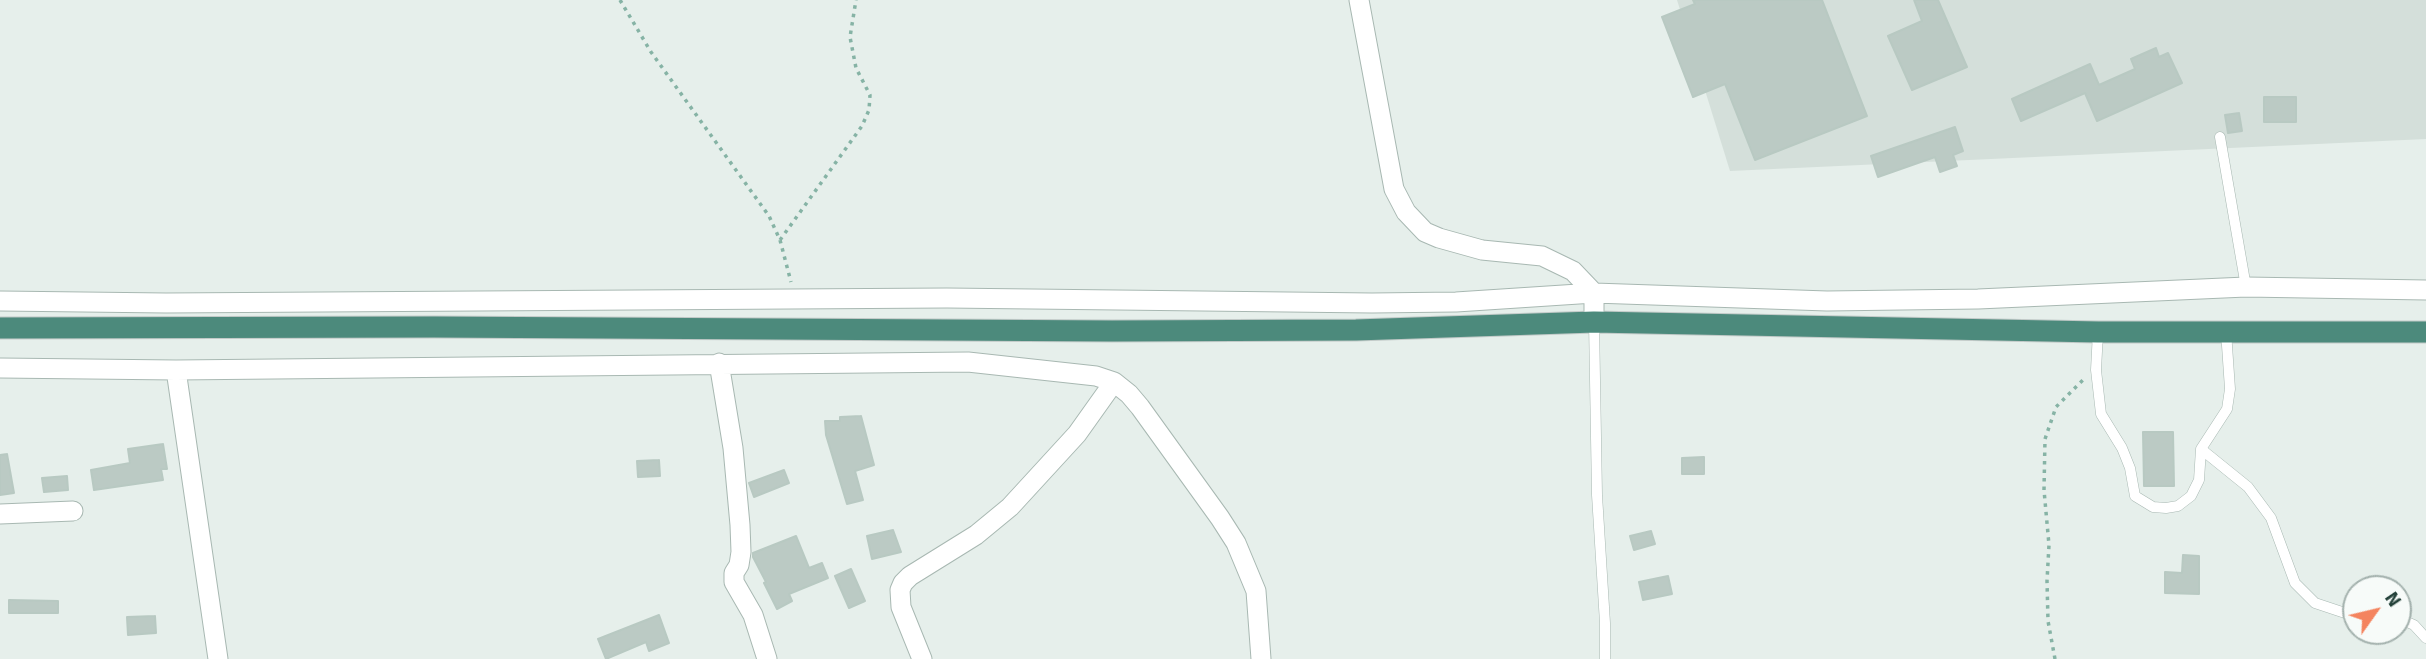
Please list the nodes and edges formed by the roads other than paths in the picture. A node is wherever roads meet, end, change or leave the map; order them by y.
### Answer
1 (1359, 0) edge
2 (2220, 137) dead end
3 (2246, 287) junction
4 (2426, 290) edge
5 (1594, 293) junction
6 (0, 301) edge
7 (1594, 322) junction
8 (0, 328) edge
9 (2098, 331) junction
10 (2226, 331) junction
11 (2426, 332) edge
12 (719, 363) junction
13 (0, 368) edge
14 (176, 370) junction
15 (1114, 382) junction
16 (2201, 449) junction
17 (73, 511) dead end
18 (0, 514) edge
19 (2342, 612) edge
20 (2412, 624) edge
21 (2426, 638) edge
22 (218, 659) edge
23 (766, 659) edge
24 (922, 659) edge
25 (1261, 659) edge
26 (1605, 659) edge

1 - 5 street
2 - 3 lane
3 - 4 street
3 - 5 street
5 - 6 street
5 - 7 street
7 - 8 highway
7 - 9 highway
7 - 26 lane
9 - 10 highway
9 - 16 lane
10 - 11 highway
10 - 16 lane
12 - 14 street
12 - 15 street
12 - 23 street
13 - 14 street
14 - 22 street
15 - 24 street
15 - 25 street
16 - 19 lane
17 - 18 street
20 - 21 lane

